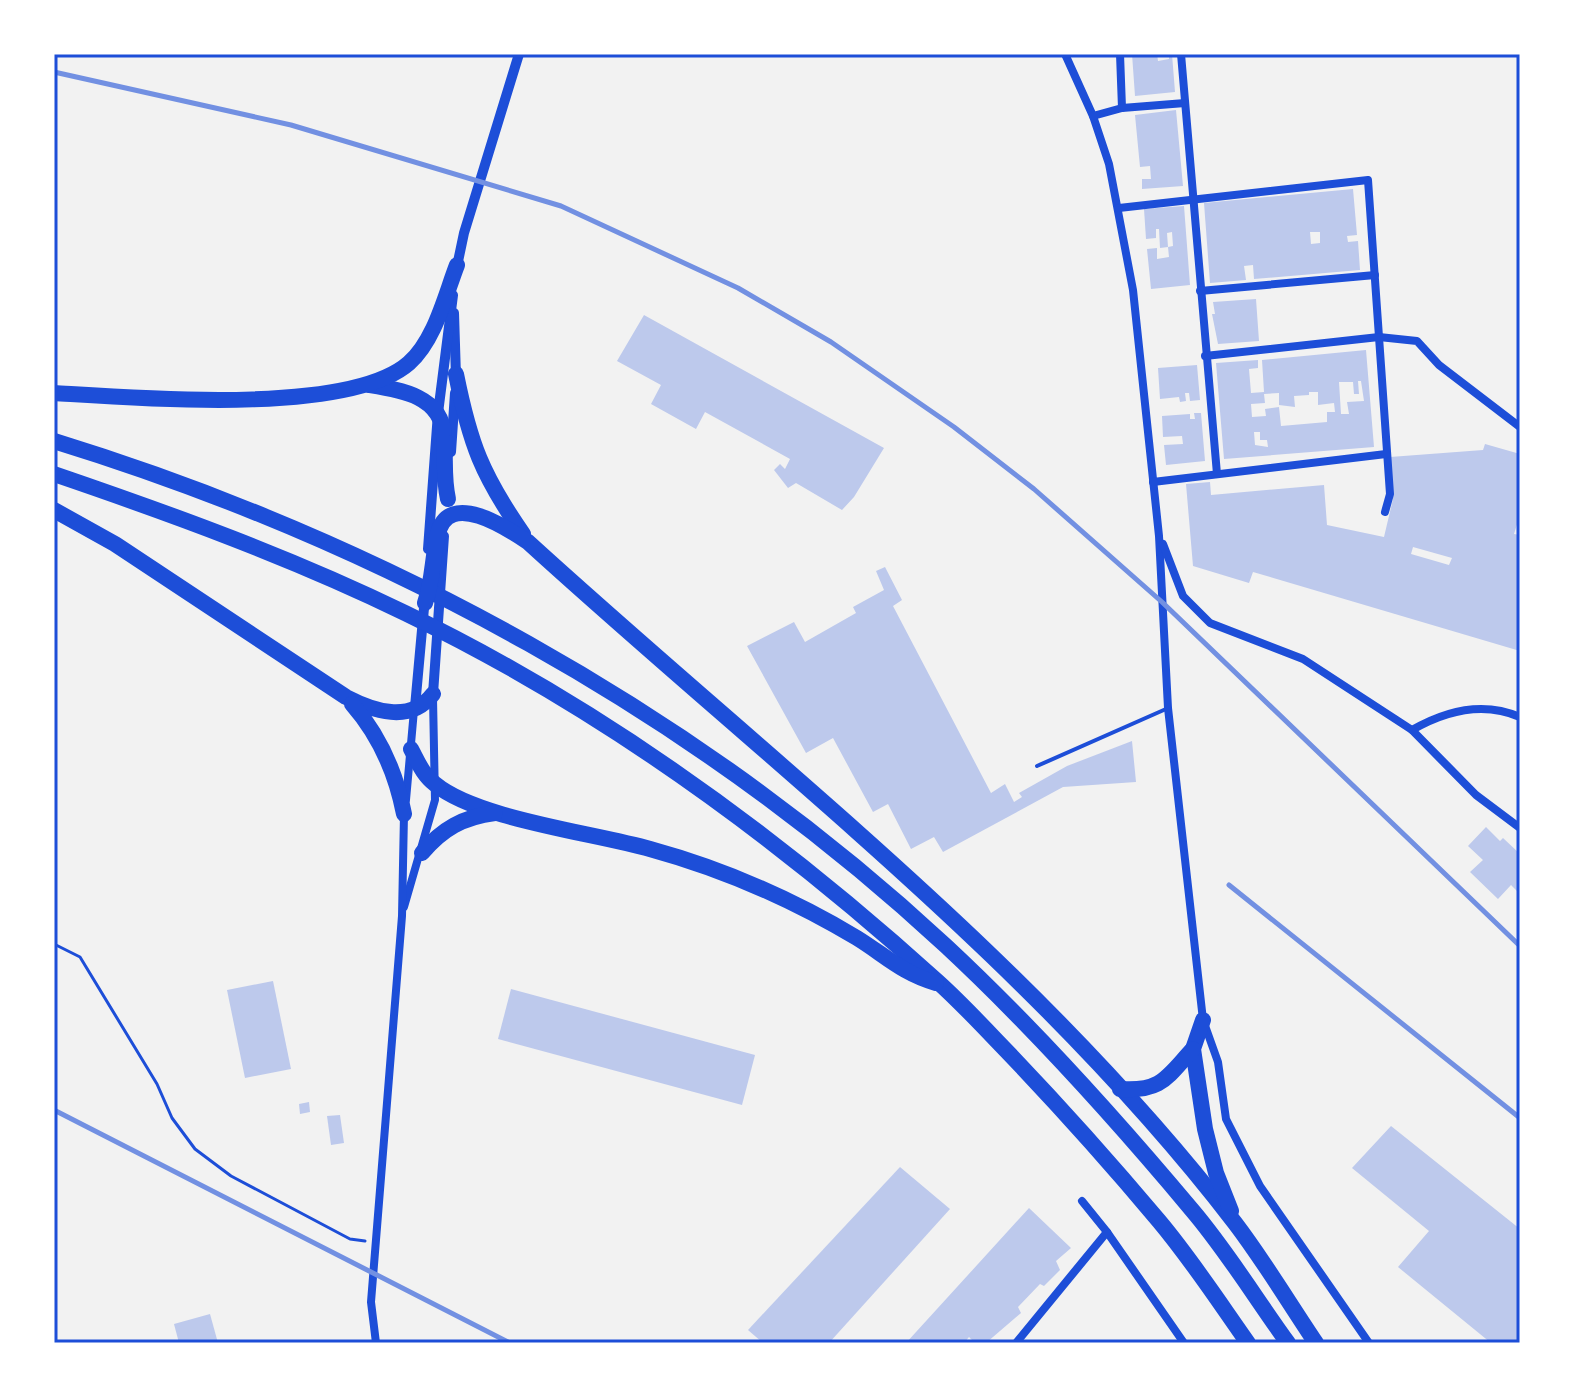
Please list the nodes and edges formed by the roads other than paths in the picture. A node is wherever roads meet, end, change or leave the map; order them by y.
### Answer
1 (519, 54) edge
2 (1065, 54) edge
3 (1120, 54) edge
4 (1181, 54) edge
5 (1185, 103) junction
6 (1122, 108) junction
7 (1093, 116) junction
8 (1193, 200) junction
9 (1119, 208) junction
10 (457, 265) junction
11 (1375, 275) junction
12 (1200, 291) junction
13 (453, 297) junction
14 (1379, 337) junction
15 (1205, 356) junction
16 (456, 374) junction
17 (369, 385) junction
18 (54, 393) edge
19 (438, 413) junction
20 (1520, 427) edge
21 (54, 441) edge
22 (1386, 454) junction
23 (54, 474) edge
24 (1217, 474) junction
25 (1153, 482) junction
26 (448, 499) junction
27 (54, 510) edge
28 (1385, 512) dead end
29 (445, 520) junction
30 (1159, 536) junction
31 (528, 542) junction
32 (425, 603) junction
33 (433, 694) junction
34 (346, 697) junction
35 (415, 707) junction
36 (1168, 708) junction
37 (1520, 717) edge
38 (1412, 730) junction
39 (411, 749) junction
40 (1037, 766) dead end
41 (436, 785) junction
42 (500, 813) junction
43 (404, 814) junction
44 (1520, 828) edge
45 (422, 853) junction
46 (402, 916) junction
47 (941, 984) junction
48 (1203, 1020) junction
49 (1193, 1049) junction
50 (1120, 1089) junction
51 (1082, 1201) dead end
52 (1236, 1224) junction
53 (1107, 1232) junction
54 (376, 1343) edge
55 (1016, 1343) edge
56 (1184, 1343) edge
57 (1248, 1343) edge
58 (1288, 1343) edge
59 (1316, 1343) edge
60 (1369, 1343) edge

1 - 10 street
2 - 7 street
3 - 6 street
4 - 5 street
5 - 6 street
5 - 8 street
6 - 7 street
7 - 9 street
8 - 9 street
8 - 11 street
8 - 12 street
9 - 25 street
10 - 13 street
10 - 17 highway
11 - 12 street
11 - 14 street
12 - 15 street
13 - 16 street
13 - 19 street
14 - 15 street
14 - 20 street
14 - 22 street
15 - 24 street
16 - 26 street
16 - 31 highway
17 - 18 highway
17 - 19 highway
19 - 26 highway
19 - 32 street
21 - 58 highway
22 - 24 street
22 - 28 street
23 - 47 highway
24 - 25 street
25 - 30 street
26 - 29 street
27 - 34 highway
29 - 31 highway
29 - 32 highway
29 - 33 street
30 - 36 street
30 - 38 street
31 - 50 highway
32 - 35 street
33 - 35 highway
33 - 41 street
34 - 35 highway
34 - 43 highway
35 - 39 street
36 - 40 lane
36 - 48 street
37 - 38 street
38 - 44 street
39 - 41 highway
39 - 43 street
41 - 42 highway
41 - 45 street
42 - 45 highway
42 - 47 highway
43 - 46 street
45 - 46 street
46 - 54 street
47 - 57 highway
48 - 49 highway
48 - 60 street
49 - 50 highway
49 - 52 highway
50 - 52 highway
51 - 53 street
52 - 59 highway
53 - 55 street
53 - 56 street

